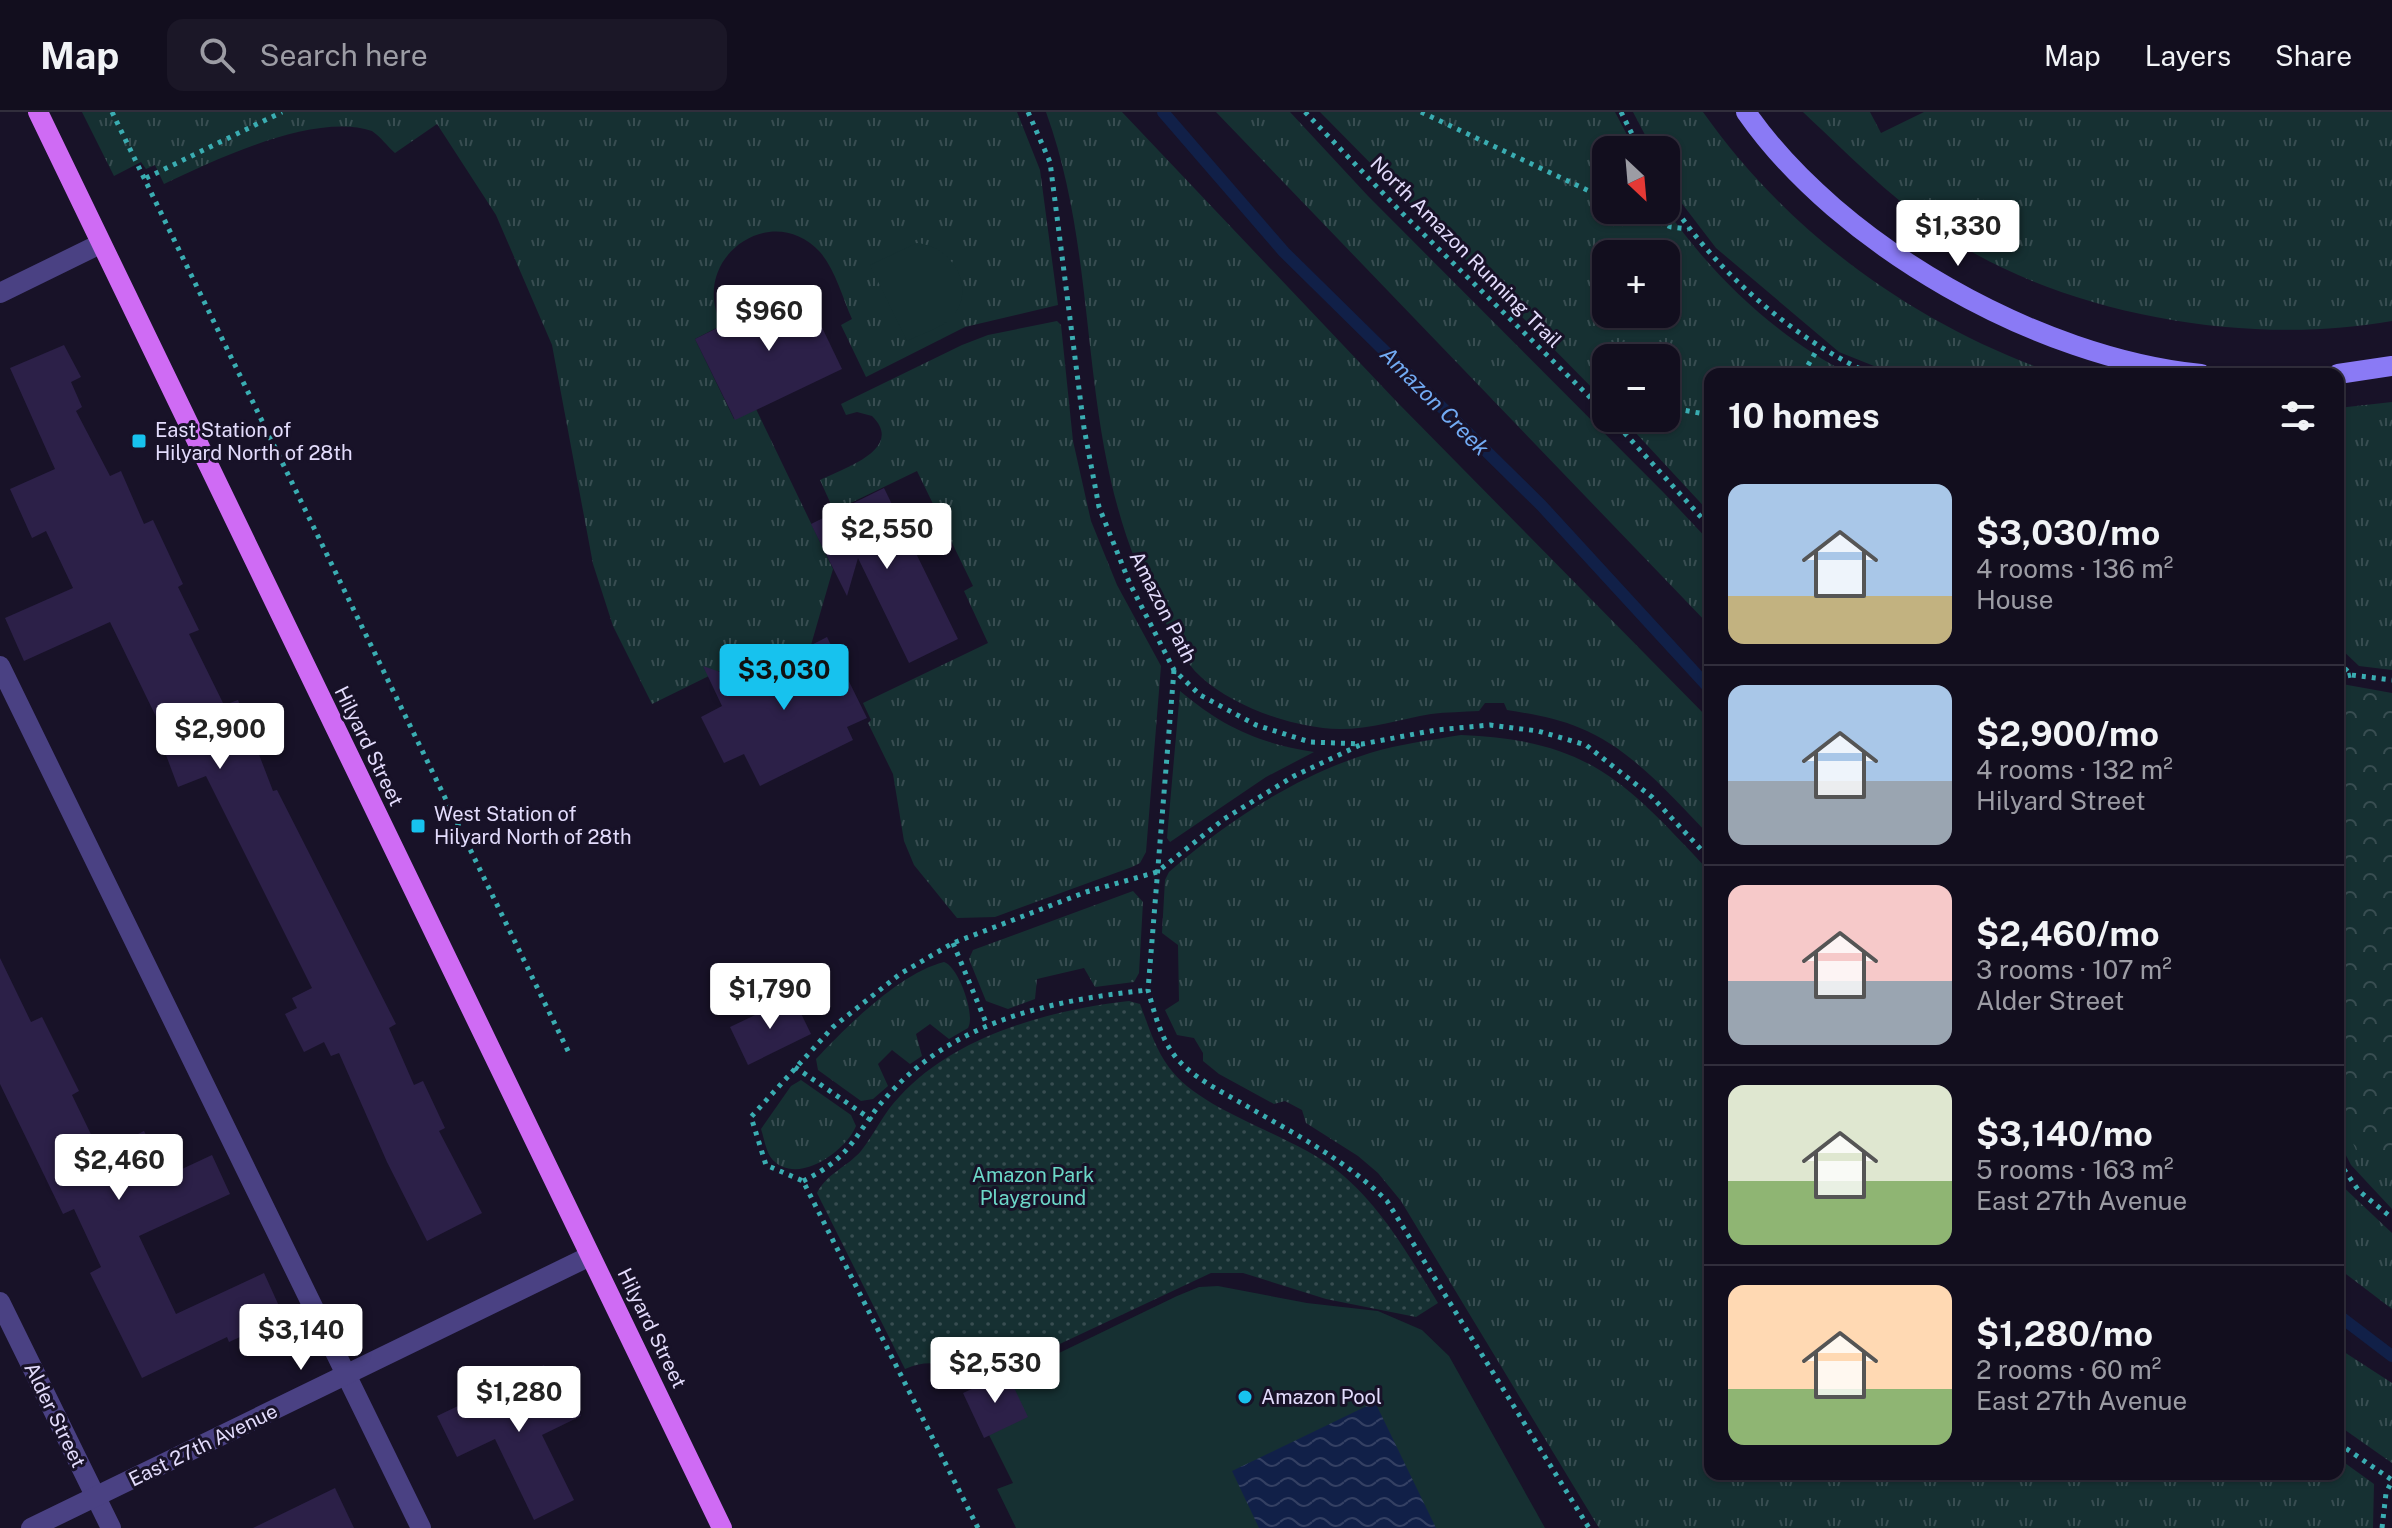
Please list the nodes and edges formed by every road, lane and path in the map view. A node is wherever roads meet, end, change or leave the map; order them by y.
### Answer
1 (38, 112) edge
2 (112, 112) edge
3 (282, 112) edge
4 (1028, 112) edge
5 (1305, 112) edge
6 (1421, 112) edge
7 (1621, 112) edge
8 (1746, 112) edge
9 (1633, 136) edge
10 (146, 178) junction
11 (1592, 192) edge
12 (1680, 216) edge
13 (1664, 224) edge
14 (1688, 229) junction
15 (100, 244) junction
16 (0, 293) edge
17 (1818, 348) junction
18 (2392, 366) edge
19 (1806, 368) edge
20 (1859, 368) edge
21 (2173, 368) edge
22 (2344, 373) edge
23 (1592, 399) edge
24 (1680, 410) edge
25 (1704, 414) edge
26 (1624, 432) edge
27 (1704, 520) edge
28 (0, 666) edge
29 (2344, 667) edge
30 (1174, 670) junction
31 (2351, 675) junction
32 (2344, 677) edge
33 (2392, 680) edge
34 (1362, 744) junction
35 (1704, 853) edge
36 (1157, 872) junction
37 (953, 943) junction
38 (1148, 990) junction
39 (987, 1025) junction
40 (569, 1053) dead end
41 (795, 1067) junction
42 (872, 1120) junction
43 (2344, 1170) edge
44 (803, 1181) junction
45 (2392, 1218) edge
46 (590, 1256) junction
47 (0, 1302) edge
48 (347, 1374) junction
49 (2344, 1447) edge
50 (2392, 1480) edge
51 (95, 1497) junction
52 (31, 1528) edge
53 (111, 1528) edge
54 (421, 1528) edge
55 (722, 1528) edge
56 (978, 1528) edge
57 (1589, 1528) edge
58 (2382, 1528) edge

1 - 15 main road, Hilyard Street
2 - 10 path
3 - 10 path
4 - 30 path, Amazon Path
5 - 23 path, North Amazon Running Trail
6 - 11 path
7 - 9 path
8 - 21 main road
10 - 40 path
12 - 14 path
13 - 14 path
14 - 17 path
15 - 16 street
15 - 46 main road, Hilyard Street
17 - 19 path
17 - 20 path
18 - 22 main road
24 - 25 path
26 - 27 path
28 - 48 street
29 - 31 path
30 - 34 path, Amazon Path
30 - 36 path
31 - 32 path
31 - 33 path
34 - 35 path, Amazon Path
34 - 36 path
36 - 37 path
36 - 38 path
37 - 39 path
37 - 41 path
38 - 39 path
38 - 57 path
39 - 42 path
41 - 42 path
41 - 44 path
42 - 44 path
43 - 45 path
44 - 56 path
46 - 48 street, East 27th Avenue
46 - 55 main road, Hilyard Street
47 - 51 street, Alder Street
48 - 51 street, East 27th Avenue
48 - 54 street
49 - 50 path
50 - 58 path
51 - 52 street, East 27th Avenue
51 - 53 street, Alder Street

